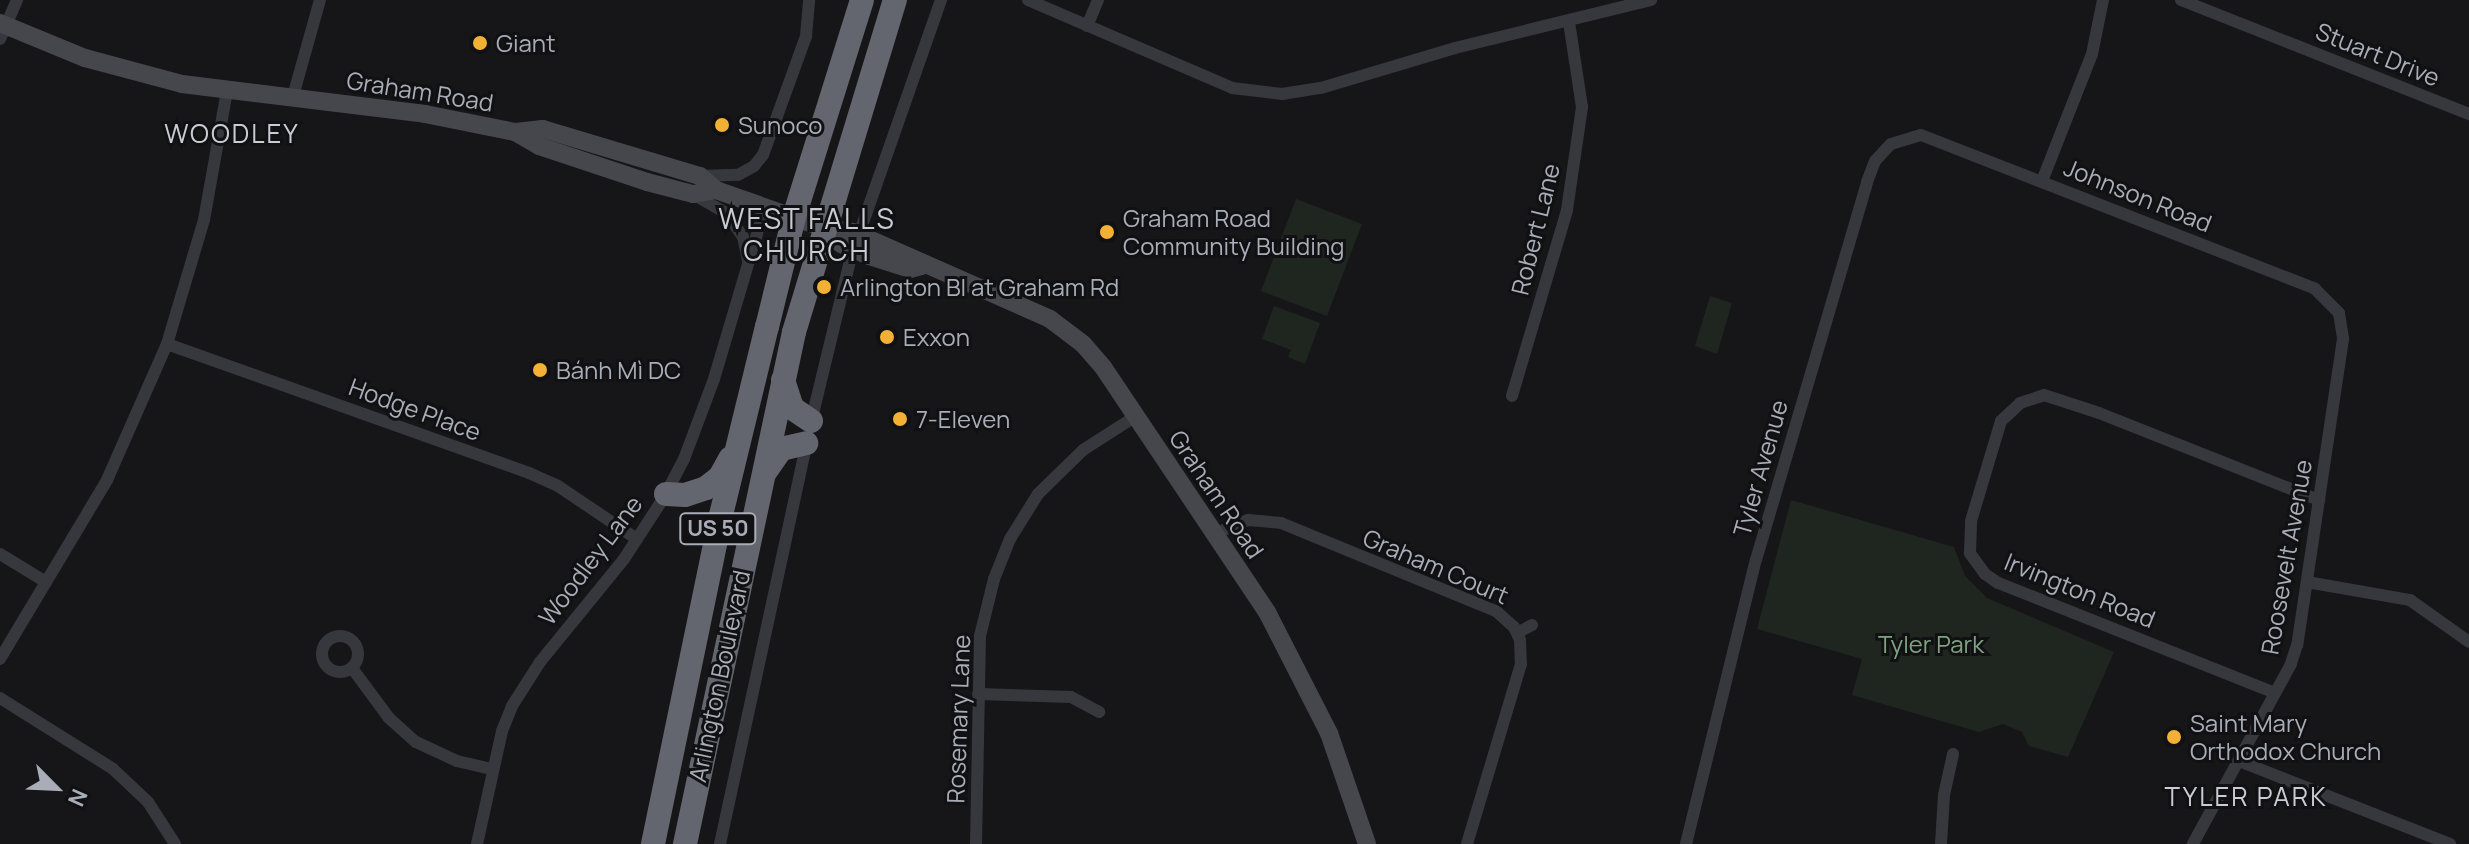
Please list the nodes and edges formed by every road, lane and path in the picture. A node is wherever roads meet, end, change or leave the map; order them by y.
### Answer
1 (17, 0) edge
2 (320, 0) edge
3 (809, 0) edge
4 (862, 0) edge
5 (895, 0) edge
6 (941, 0) edge
7 (1028, 0) edge
8 (1098, 0) edge
9 (1651, 0) edge
10 (2103, 0) edge
11 (2181, 0) edge
12 (1569, 22) junction
13 (1087, 26) junction
14 (2, 29) edge
15 (227, 91) junction
16 (293, 96) junction
17 (2469, 114) edge
18 (515, 132) junction
19 (1921, 135) joint
20 (700, 176) junction
21 (2042, 181) junction
22 (716, 190) junction
23 (693, 194) junction
24 (765, 207) junction
25 (794, 217) junction
26 (824, 228) junction
27 (856, 242) junction
28 (748, 263) junction
29 (2334, 305) joint
30 (167, 344) junction
31 (783, 380) junction
32 (1512, 396) dead end
33 (1136, 416) junction
34 (808, 432) junction
35 (738, 443) junction
36 (760, 481) junction
37 (666, 494) junction
38 (2319, 500) junction
39 (1216, 533) junction
40 (637, 539) junction
41 (0, 554) edge
42 (46, 582) junction
43 (2307, 582) junction
44 (1532, 625) dead end
45 (1517, 633) junction
46 (2469, 642) edge
47 (0, 659) edge
48 (352, 668) dead end
49 (2275, 693) junction
50 (978, 694) junction
51 (0, 698) edge
52 (1099, 712) dead end
53 (1953, 754) dead end
54 (2239, 761) junction
55 (493, 769) junction
56 (2418, 838) edge
57 (175, 844) edge
58 (477, 844) edge
59 (653, 844) edge
60 (685, 844) edge
61 (720, 844) edge
62 (976, 844) edge
63 (1367, 844) edge
64 (1467, 844) edge
65 (1686, 844) edge
66 (1941, 844) edge
67 (2193, 844) edge
68 (2450, 844) edge

1 - 14 street
2 - 16 street
3 - 20 street
4 - 25 highway, Arlington Boulevard / US 50
5 - 26 highway, Arlington Boulevard / US 50
6 - 27 street
7 - 13 street
8 - 13 street
9 - 12 street
10 - 21 street
11 - 17 street, Stuart Drive
12 - 13 street
12 - 32 street, Robert Lane
14 - 15 street, Graham Road
15 - 16 street, Graham Road
15 - 30 street
16 - 18 street, Graham Road
18 - 20 street, Graham Road
18 - 23 street
19 - 21 street, Johnson Road
19 - 65 street, Tyler Avenue
20 - 22 street, Graham Road
21 - 29 street, Johnson Road
22 - 23 street
22 - 24 street, Graham Road
23 - 28 street
24 - 25 street, Graham Road
24 - 28 street, Woodley Lane
25 - 26 street, Graham Road
25 - 35 highway, Arlington Boulevard / US 50
26 - 27 street, Graham Road
26 - 31 highway, Arlington Boulevard / US 50
27 - 33 street, Graham Road
27 - 34 street
28 - 37 street, Woodley Lane
29 - 38 street, Roosevelt Avenue
30 - 40 street, Hodge Place
30 - 42 street
31 - 34 highway
31 - 36 highway, Arlington Boulevard / US 50
33 - 39 street, Graham Road
33 - 50 street, Rosemary Lane
34 - 36 highway
34 - 61 street
35 - 37 highway
35 - 59 highway, Arlington Boulevard / US 50
36 - 60 highway, Arlington Boulevard / US 50
37 - 40 street, Woodley Lane
38 - 43 street, Roosevelt Avenue
38 - 49 street, Irvington Road
39 - 45 street, Graham Court
39 - 63 street, Graham Road
40 - 55 street, Woodley Lane
41 - 42 street
42 - 47 street
43 - 46 street
43 - 49 street, Roosevelt Avenue
44 - 45 street
45 - 64 street, Graham Court
48 - 55 street
49 - 54 street, Roosevelt Avenue
50 - 52 street
50 - 62 street, Rosemary Lane
51 - 57 street
53 - 66 street
54 - 56 street
54 - 67 street, Roosevelt Avenue
55 - 58 street, Woodley Lane
56 - 68 street

